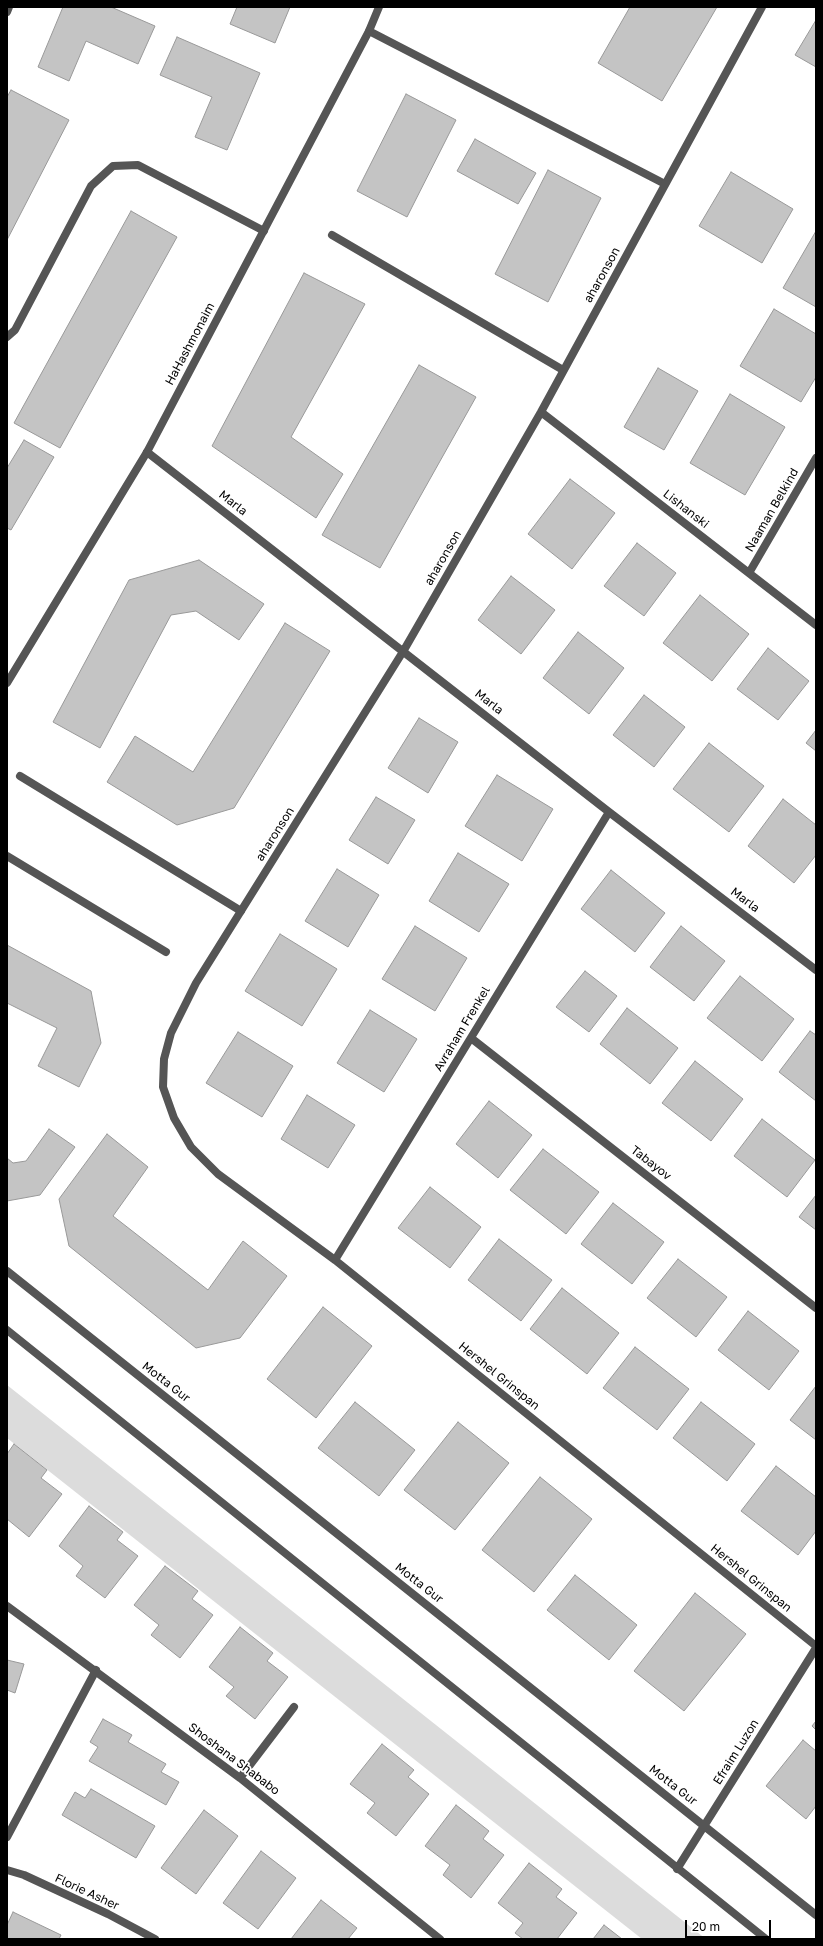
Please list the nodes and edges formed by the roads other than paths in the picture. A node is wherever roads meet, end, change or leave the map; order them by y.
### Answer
1 (9, 7) edge
2 (379, 7) edge
3 (762, 7) edge
4 (7, 12) edge
5 (369, 31) junction
6 (665, 184) junction
7 (264, 232) junction
8 (332, 235) dead end
9 (7, 336) edge
10 (564, 370) junction
11 (541, 412) junction
12 (147, 452) junction
13 (816, 458) edge
14 (749, 573) junction
15 (816, 625) edge
16 (404, 650) junction
17 (7, 684) edge
18 (20, 776) dead end
19 (609, 812) junction
20 (7, 856) edge
21 (241, 911) junction
22 (166, 952) dead end
23 (816, 970) edge
24 (471, 1038) junction
25 (174, 1118) joint
26 (335, 1260) junction
27 (7, 1271) edge
28 (816, 1308) edge
29 (7, 1330) edge
30 (7, 1606) edge
31 (816, 1647) edge
32 (96, 1670) junction
33 (294, 1707) dead end
34 (240, 1778) junction
35 (704, 1825) junction
36 (7, 1837) edge
37 (677, 1869) junction
38 (7, 1870) edge
39 (816, 1915) edge
40 (155, 1939) edge
41 (440, 1939) edge
42 (766, 1939) edge

1 - 4 street
2 - 5 street, HaHashmonaim
3 - 6 street, aharonson
5 - 6 street
5 - 7 street, HaHashmonaim
6 - 10 street, aharonson
7 - 9 street
7 - 12 street, HaHashmonaim
8 - 10 street
10 - 11 street, aharonson
11 - 14 street, Lishanski
11 - 16 street, aharonson
12 - 16 street, Marla
12 - 17 street, HaHashmonaim
13 - 14 street, Naaman Belkind
14 - 15 street, Lishanski
16 - 19 street, Marla
16 - 21 street, aharonson
18 - 21 street
19 - 23 street, Marla
19 - 24 street, Avraham Frenkel
20 - 22 street
21 - 25 street, aharonson
24 - 26 street, Avraham Frenkel
24 - 28 street, Tabayov
25 - 26 street, Hershel Grinspan
26 - 31 street, Hershel Grinspan
27 - 35 street, Motta Gur
29 - 37 street
30 - 32 street, Shoshana Shababo
31 - 35 street, Efraim Luzon
32 - 34 street, Shoshana Shababo
32 - 36 street
33 - 34 street
34 - 41 street, Shoshana Shababo
35 - 37 street, Efraim Luzon
35 - 39 street, Motta Gur
37 - 42 street
38 - 40 street, Florie Asher

